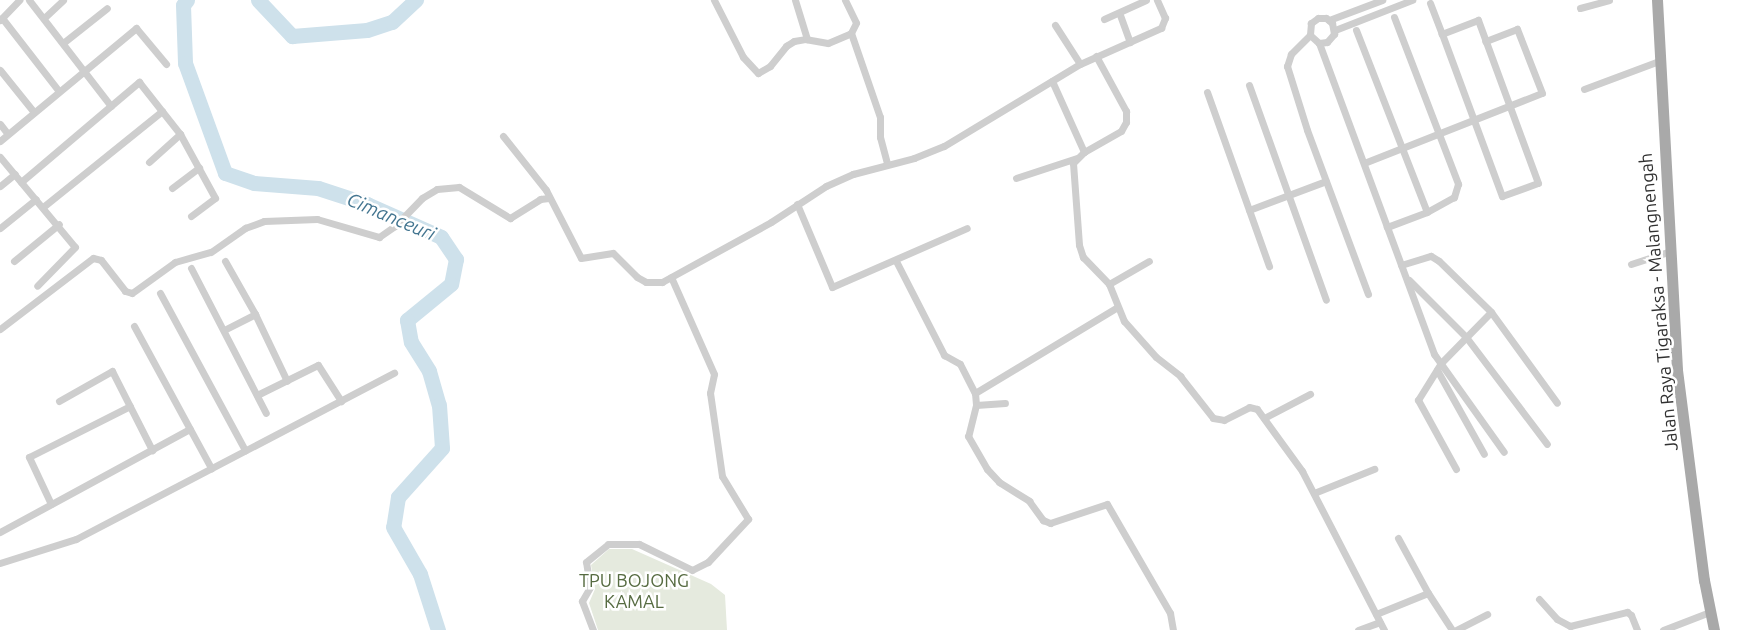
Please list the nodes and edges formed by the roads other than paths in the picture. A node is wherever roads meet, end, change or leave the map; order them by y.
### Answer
1 (19, 0) edge
2 (29, 0) edge
3 (63, 0) edge
4 (714, 0) edge
5 (795, 0) edge
6 (844, 0) edge
7 (1146, 0) edge
8 (1157, 0) edge
9 (1382, 0) edge
10 (1412, 0) edge
11 (1609, 0) edge
12 (1657, 0) edge
13 (1430, 3) dead end
14 (107, 8) dead end
15 (1580, 8) dead end
16 (1120, 15) junction
17 (1394, 17) dead end
18 (44, 18) junction
19 (1, 19) edge
20 (1104, 19) dead end
21 (1329, 20) junction
22 (1055, 25) dead end
23 (1335, 30) junction
24 (1356, 30) dead end
25 (851, 33) junction
26 (1442, 34) junction
27 (1310, 35) junction
28 (808, 39) junction
29 (1485, 41) junction
30 (1130, 42) junction
31 (63, 43) junction
32 (1319, 43) junction
33 (1096, 56) junction
34 (1658, 61) junction
35 (166, 64) dead end
36 (1080, 64) junction
37 (0, 70) edge
38 (84, 71) junction
39 (1052, 81) junction
40 (1249, 85) dead end
41 (1584, 89) dead end
42 (58, 90) junction
43 (1207, 92) dead end
44 (111, 106) junction
45 (1509, 106) junction
46 (33, 111) junction
47 (162, 111) junction
48 (1474, 120) junction
49 (0, 124) edge
50 (7, 133) junction
51 (180, 134) junction
52 (1439, 134) junction
53 (503, 136) dead end
54 (0, 140) edge
55 (1402, 148) junction
56 (1084, 152) junction
57 (0, 157) edge
58 (1077, 157) junction
59 (149, 162) dead end
60 (1364, 163) junction
61 (887, 164) junction
62 (199, 168) junction
63 (15, 174) junction
64 (1016, 178) dead end
65 (1326, 181) junction
66 (21, 182) junction
67 (0, 186) edge
68 (172, 188) dead end
69 (1287, 197) junction
70 (549, 198) junction
71 (36, 199) junction
72 (797, 204) junction
73 (43, 207) junction
74 (1250, 210) junction
75 (1427, 212) junction
76 (191, 216) dead end
77 (59, 224) junction
78 (1387, 227) junction
79 (0, 228) edge
80 (967, 228) dead end
81 (1669, 252) junction
82 (14, 261) dead end
83 (225, 261) dead end
84 (896, 261) junction
85 (1149, 261) dead end
86 (1631, 264) dead end
87 (1401, 265) junction
88 (1269, 266) dead end
89 (191, 268) dead end
90 (671, 277) junction
91 (1406, 277) junction
92 (1109, 284) junction
93 (36, 286) dead end
94 (160, 293) dead end
95 (1368, 294) dead end
96 (1326, 300) dead end
97 (1116, 308) junction
98 (1491, 312) junction
99 (255, 314) junction
100 (134, 326) dead end
101 (0, 329) edge
102 (224, 330) junction
103 (1466, 337) junction
104 (1439, 367) junction
105 (394, 373) dead end
106 (286, 381) junction
107 (975, 393) junction
108 (1310, 394) dead end
109 (257, 395) junction
110 (58, 400) dead end
111 (341, 401) junction
112 (1005, 402) dead end
113 (1556, 403) dead end
114 (976, 405) junction
115 (130, 406) junction
116 (266, 413) dead end
117 (1264, 418) junction
118 (190, 429) junction
119 (1547, 444) dead end
120 (152, 450) junction
121 (246, 450) junction
122 (1504, 452) dead end
123 (1484, 454) dead end
124 (211, 468) junction
125 (1374, 469) dead end
126 (1456, 469) dead end
127 (1314, 493) junction
128 (51, 504) junction
129 (0, 532) edge
130 (1398, 538) dead end
131 (0, 563) edge
132 (1428, 593) junction
133 (1539, 598) dead end
134 (1710, 612) junction
135 (1376, 614) junction
136 (1487, 614) dead end
137 (1380, 622) junction
138 (593, 630) edge
139 (1173, 630) edge
140 (1358, 630) edge
141 (1384, 630) edge
142 (1452, 630) edge
143 (1456, 630) edge
144 (1637, 630) edge
145 (1663, 630) edge
146 (1714, 630) edge

1 - 19 street
2 - 18 street
3 - 18 street
4 - 28 street
5 - 28 street
6 - 25 street
7 - 16 street
8 - 30 street
9 - 21 street
10 - 23 street
11 - 15 street
12 - 34 main road, Jalan Raya Tigaraksa - Malangnengah
13 - 26 street
14 - 31 street
16 - 20 street
16 - 30 street
17 - 52 street
18 - 31 street
19 - 42 street
21 - 23 street
21 - 27 street
22 - 36 street
23 - 32 street
24 - 55 street
25 - 28 street
25 - 61 street
26 - 29 street
26 - 48 street
27 - 32 street
27 - 65 street
29 - 45 street
29 - 45 street
30 - 33 street
31 - 38 street
32 - 60 street
33 - 36 street
33 - 56 street
34 - 41 street
34 - 81 main road, Jalan Raya Tigaraksa - Malangnengah
35 - 38 street
36 - 39 street
37 - 46 street
38 - 42 street
38 - 44 street
39 - 56 street
39 - 61 street
40 - 69 street
42 - 46 street
43 - 74 street
44 - 47 street
44 - 66 street
45 - 48 street
45 - 48 street
46 - 50 street
47 - 51 street
47 - 73 street
48 - 52 street
49 - 50 street
50 - 54 street
51 - 59 street
51 - 62 street
52 - 55 street
52 - 75 street
53 - 70 street
55 - 60 street
55 - 75 street
56 - 58 street
57 - 63 street
58 - 64 street
58 - 92 street
60 - 78 street
61 - 72 street
62 - 68 street
62 - 76 street
63 - 66 street
63 - 67 street
65 - 69 street
65 - 95 street
66 - 71 street
69 - 74 street
69 - 96 street
70 - 90 street
70 - 101 street
71 - 73 street
71 - 79 street
72 - 84 street
72 - 90 street
73 - 77 street
74 - 88 street
75 - 78 street
77 - 82 street
77 - 93 street
78 - 87 street
80 - 84 street
81 - 86 street
81 - 134 main road, Jalan Raya Tigaraksa - Malangnengah
83 - 99 street
84 - 107 street
85 - 92 street
87 - 91 street
87 - 98 street
89 - 102 street
90 - 138 street
91 - 103 street
91 - 104 street
92 - 97 street
94 - 121 street
97 - 107 street
97 - 117 street
98 - 103 street
98 - 113 street
99 - 102 street
99 - 106 street
100 - 118 street
102 - 109 street
103 - 104 street
103 - 119 street
104 - 122 street
104 - 123 street
104 - 126 street
105 - 111 street
106 - 109 street
106 - 111 street
107 - 114 street
108 - 117 street
109 - 116 street
110 - 115 street
111 - 121 street
112 - 114 street
114 - 139 street
115 - 120 street
115 - 128 street
117 - 127 street
118 - 120 street
118 - 124 street
120 - 128 street
121 - 124 street
124 - 131 street
125 - 127 street
127 - 135 street
128 - 129 street
130 - 132 street
132 - 135 street
132 - 142 street
133 - 144 street
134 - 145 street
134 - 146 main road, Jalan Raya Tigaraksa - Malangnengah
135 - 137 street
136 - 143 street
137 - 140 street
137 - 141 street

